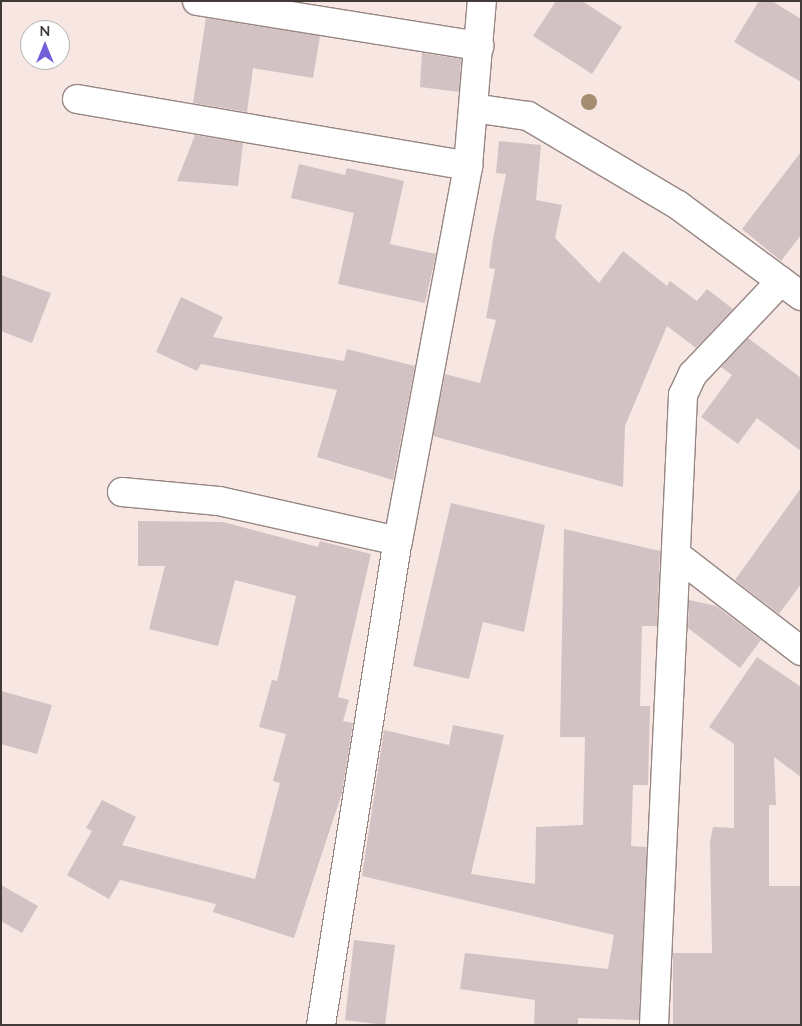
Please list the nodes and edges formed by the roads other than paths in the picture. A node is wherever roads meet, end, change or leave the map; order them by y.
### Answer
1 (197, 1) edge
2 (482, 1) edge
3 (479, 46) junction
4 (78, 99) dead end
5 (474, 108) junction
6 (468, 166) junction
7 (791, 288) edge
8 (122, 492) dead end
9 (398, 541) junction
10 (679, 557) junction
11 (801, 651) edge
12 (321, 1025) edge
13 (654, 1025) edge

1 - 3 street
2 - 3 street
3 - 5 street
4 - 6 street
5 - 6 street
5 - 7 street
6 - 9 street
7 - 10 street
8 - 9 street
9 - 12 street
10 - 11 street
10 - 13 street

